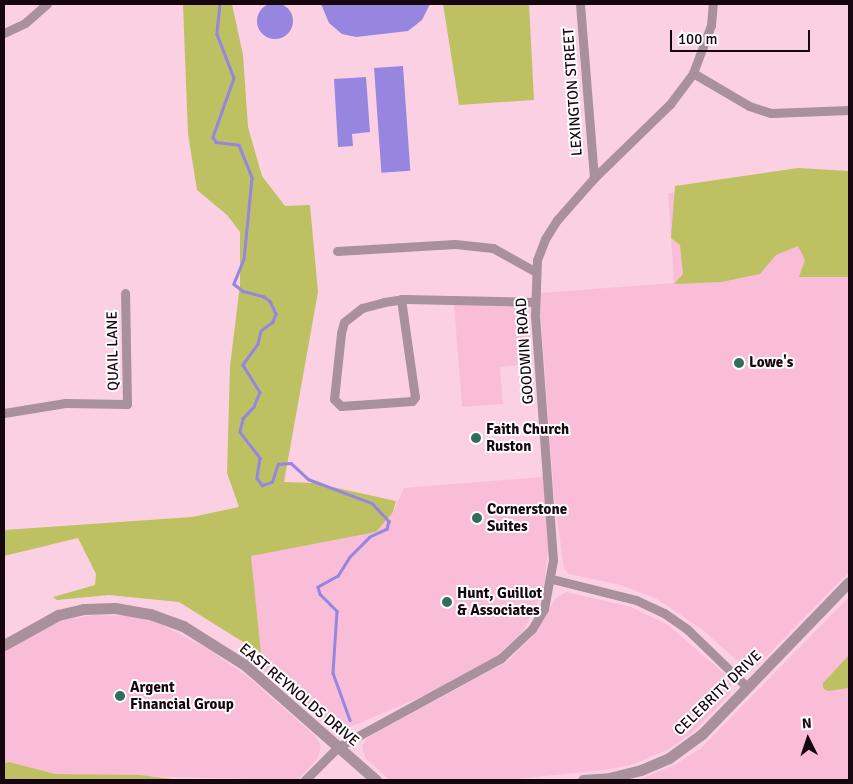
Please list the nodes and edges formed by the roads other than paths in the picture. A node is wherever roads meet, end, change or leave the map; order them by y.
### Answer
1 (47, 4) edge
2 (580, 4) edge
3 (713, 4) edge
4 (4, 33) edge
5 (693, 73) junction
6 (849, 110) edge
7 (594, 178) junction
8 (337, 250) dead end
9 (536, 272) junction
10 (125, 293) dead end
11 (401, 300) junction
12 (534, 302) junction
13 (4, 413) edge
14 (552, 579) junction
15 (849, 582) edge
16 (4, 646) edge
17 (747, 687) junction
18 (338, 747) junction
19 (305, 780) edge
20 (376, 780) edge
21 (583, 780) edge

1 - 4 street
2 - 7 street, LEXINGTON STREET
3 - 5 street, GOODWIN ROAD
5 - 6 street
5 - 7 street, GOODWIN ROAD
7 - 9 street, GOODWIN ROAD
8 - 9 street
9 - 12 street, GOODWIN ROAD
10 - 13 street, QUAIL LANE
11 - 11 street
11 - 12 street
12 - 14 street, GOODWIN ROAD
14 - 17 street
14 - 18 street, GOODWIN ROAD
15 - 17 street, CELEBRITY DRIVE
16 - 18 street, EAST REYNOLDS DRIVE
17 - 21 street, CELEBRITY DRIVE
18 - 19 street, GOODWIN ROAD
18 - 20 street, EAST REYNOLDS DRIVE

